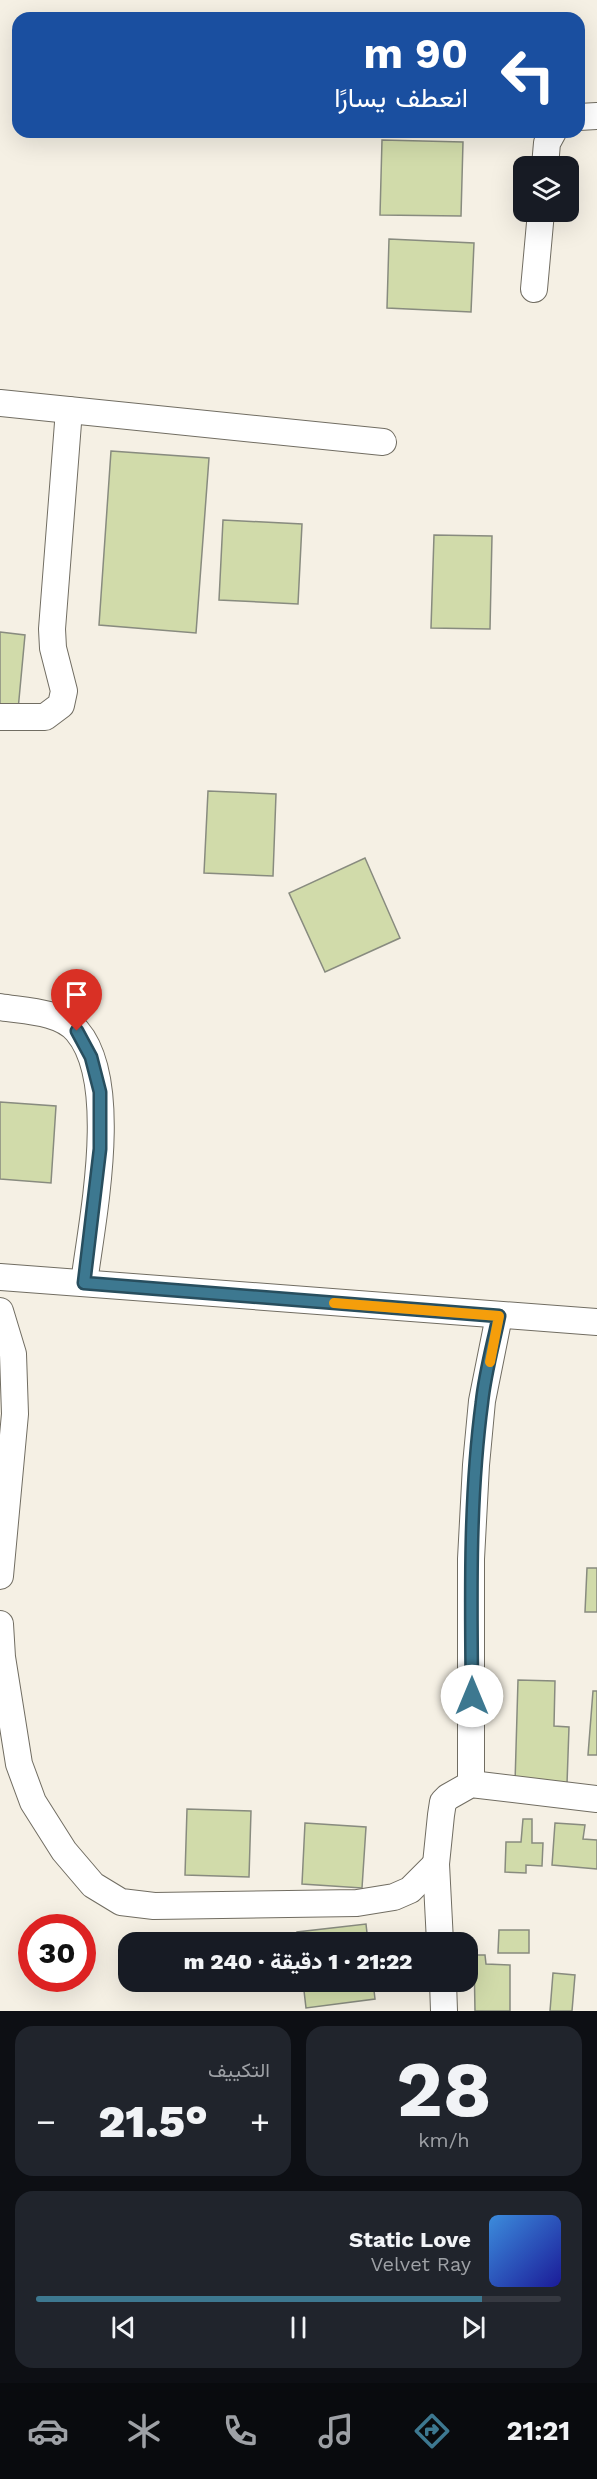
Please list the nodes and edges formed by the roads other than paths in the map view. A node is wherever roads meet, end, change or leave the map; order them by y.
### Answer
1 (549, 138) edge
2 (546, 156) edge
3 (540, 222) edge
4 (534, 289) dead end
5 (0, 403) edge
6 (69, 410) junction
7 (383, 442) dead end
8 (0, 717) edge
9 (0, 1007) edge
10 (0, 1277) edge
11 (84, 1283) junction
12 (0, 1311) edge
13 (499, 1316) junction
14 (597, 1322) edge
15 (0, 1576) edge
16 (0, 1624) edge
17 (471, 1784) junction
18 (597, 1799) edge
19 (436, 1864) junction
20 (439, 1932) edge
21 (443, 1992) edge
22 (444, 2011) edge

1 - 2 street
3 - 4 street
5 - 6 street
6 - 7 street
6 - 8 street
9 - 11 street
10 - 11 street
11 - 13 street
12 - 15 street
13 - 14 street
13 - 17 street
16 - 19 street
17 - 18 street
17 - 19 street
19 - 20 street
21 - 22 street

